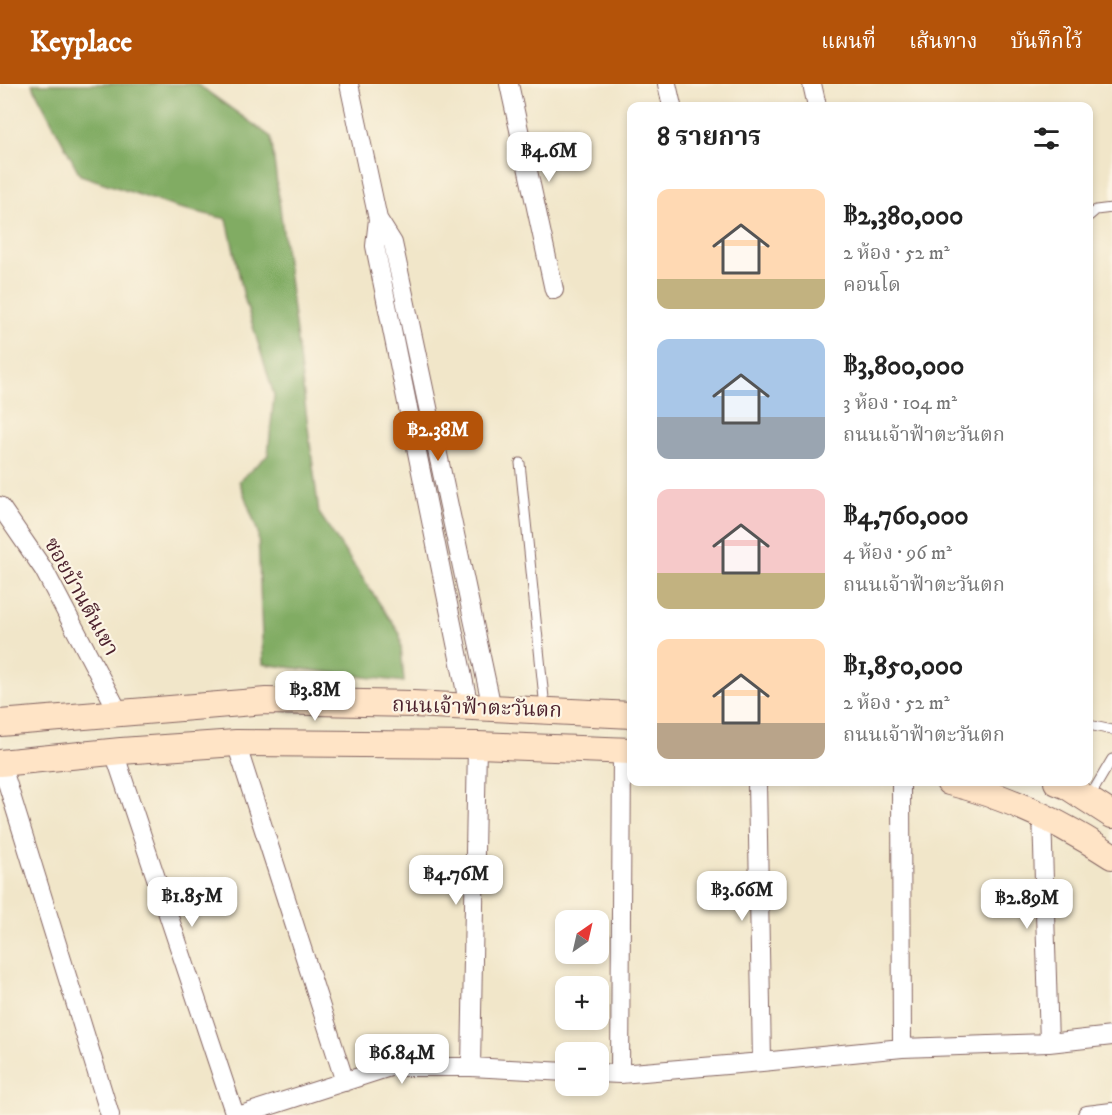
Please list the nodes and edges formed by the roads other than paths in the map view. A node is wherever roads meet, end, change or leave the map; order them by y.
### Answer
1 (349, 84) edge
2 (509, 84) edge
3 (667, 84) edge
4 (812, 84) edge
5 (671, 102) edge
6 (816, 102) edge
7 (1112, 208) edge
8 (1093, 213) edge
9 (554, 290) dead end
10 (520, 464) dead end
11 (0, 506) edge
12 (480, 707) junction
13 (545, 710) junction
14 (119, 713) junction
15 (627, 715) edge
16 (0, 723) edge
17 (1093, 726) edge
18 (1112, 730) edge
19 (236, 743) junction
20 (477, 745) junction
21 (627, 751) edge
22 (114, 752) junction
23 (1112, 759) edge
24 (1, 763) edge
25 (757, 786) edge
26 (901, 786) edge
27 (967, 786) edge
28 (1064, 786) edge
29 (1088, 799) junction
30 (1042, 815) junction
31 (1112, 815) edge
32 (1112, 856) edge
33 (1112, 1036) edge
34 (1049, 1043) junction
35 (902, 1048) junction
36 (762, 1062) junction
37 (471, 1066) junction
38 (555, 1071) edge
39 (609, 1074) edge
40 (620, 1074) junction
41 (345, 1082) junction
42 (1112, 1112) edge
43 (110, 1115) edge
44 (235, 1115) edge
45 (241, 1115) edge
46 (1087, 1115) edge

1 - 12 street
2 - 9 street
3 - 5 street
4 - 6 street
7 - 8 lane
10 - 13 lane
11 - 14 street, ซอยบ้านตีนเขา
12 - 13 main road, ถนนเจ้าฟ้าตะวันตก
12 - 14 main road, ถนนเจ้าฟ้าตะวันตก
13 - 15 main road, ถนนเจ้าฟ้าตะวันตก
14 - 16 main road, ถนนเจ้าฟ้าตะวันตก
17 - 18 lane
19 - 20 main road, ถนนเจ้าฟ้าตะวันตก
19 - 22 main road, ถนนเจ้าฟ้าตะวันตก
19 - 41 street
20 - 21 main road, ถนนเจ้าฟ้าตะวันตก
20 - 37 street
21 - 40 street
22 - 24 main road, ถนนเจ้าฟ้าตะวันตก
22 - 44 street
23 - 29 lane
24 - 43 street
25 - 36 street
26 - 35 street
27 - 30 main road
28 - 29 main road
29 - 31 main road
30 - 32 main road
30 - 34 street
33 - 34 street
34 - 35 street
35 - 36 street
36 - 40 street
37 - 38 street
37 - 41 street
39 - 40 street
41 - 45 street
42 - 46 street

